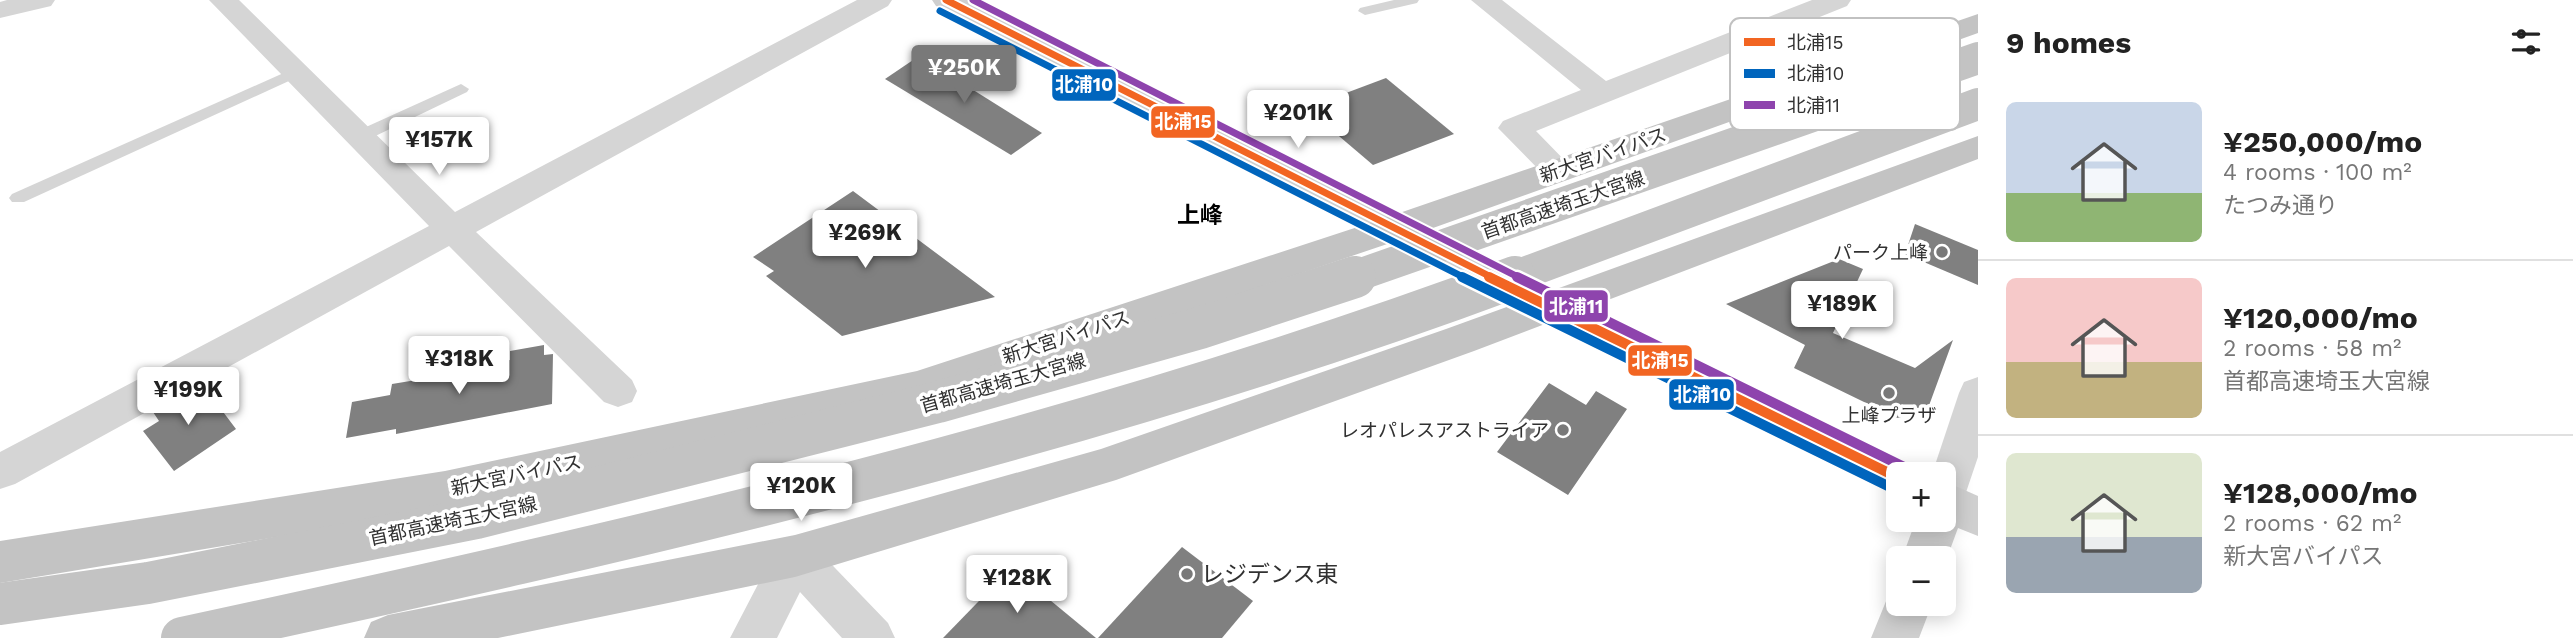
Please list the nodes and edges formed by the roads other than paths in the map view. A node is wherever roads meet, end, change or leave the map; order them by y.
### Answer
1 (41, 0) edge
2 (223, 0) edge
3 (878, 0) edge
4 (946, 0) edge
5 (1412, 0) edge
6 (1485, 0) edge
7 (1837, 0) edge
8 (0, 10) edge
9 (1365, 11) dead end
10 (1792, 18) edge
11 (1978, 23) edge
12 (1960, 29) edge
13 (1730, 42) edge
14 (1978, 58) edge
15 (1960, 64) edge
16 (297, 72) junction
17 (461, 89) dead end
18 (1602, 93) junction
19 (1978, 104) edge
20 (1730, 111) edge
21 (1960, 111) edge
22 (1774, 130) edge
23 (1908, 130) edge
24 (360, 136) junction
25 (1978, 147) edge
26 (1559, 171) junction
27 (18, 198) dead end
28 (450, 228) junction
29 (1392, 229) junction
30 (1546, 306) junction
31 (618, 391) dead end
32 (1978, 393) edge
33 (1956, 462) edge
34 (0, 472) edge
35 (1886, 472) edge
36 (1956, 506) edge
37 (1978, 517) edge
38 (795, 556) junction
39 (0, 562) edge
40 (0, 604) edge
41 (1903, 616) edge
42 (182, 638) edge
43 (388, 638) edge
44 (752, 638) edge
45 (872, 638) edge
46 (1895, 638) edge

1 - 8 street
2 - 16 street
3 - 28 street
4 - 29 main road
5 - 9 lane
6 - 18 street
7 - 10 street
11 - 12 highway, 新大宮バイパス
13 - 18 street
14 - 15 highway, 首都高速埼玉大宮線, bridge
16 - 24 street
16 - 27 lane
17 - 24 lane
18 - 26 street
19 - 21 highway, bridge
20 - 26 highway, 新大宮バイパス
22 - 40 highway, 首都高速埼玉大宮線, bridge
23 - 42 highway, bridge
24 - 28 street
25 - 30 highway
26 - 29 highway, 新大宮バイパス
28 - 31 street
28 - 34 street
29 - 30 main road
29 - 39 highway, 新大宮バイパス
30 - 35 main road
30 - 38 highway
32 - 33 street
36 - 37 main road
38 - 43 highway
38 - 44 street
38 - 45 street
41 - 46 main road

